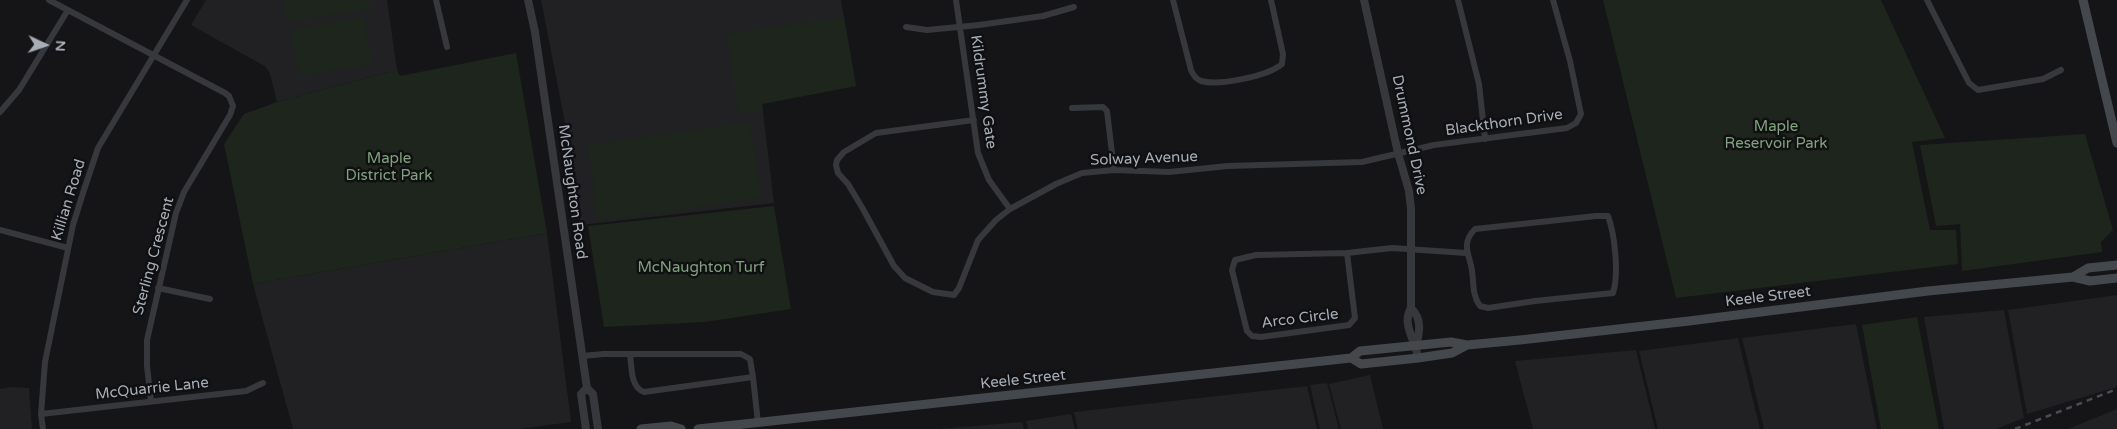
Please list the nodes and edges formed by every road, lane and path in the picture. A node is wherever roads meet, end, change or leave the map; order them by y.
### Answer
1 (49, 0) edge
2 (187, 0) edge
3 (436, 0) edge
4 (528, 0) edge
5 (956, 0) edge
6 (1173, 0) edge
7 (1271, 0) edge
8 (1364, 0) edge
9 (1458, 0) edge
10 (1553, 0) edge
11 (1927, 0) edge
12 (2083, 0) edge
13 (1074, 6) dead end
14 (68, 10) junction
15 (906, 27) dead end
16 (961, 27) junction
17 (447, 47) dead end
18 (153, 56) junction
19 (2061, 70) dead end
20 (1072, 108) dead end
21 (0, 112) edge
22 (974, 120) junction
23 (1485, 139) junction
24 (2117, 143) edge
25 (1398, 153) junction
26 (1114, 170) junction
27 (1010, 209) junction
28 (0, 230) edge
29 (68, 248) junction
30 (1410, 250) junction
31 (1347, 253) junction
32 (1466, 253) junction
33 (2117, 264) edge
34 (2073, 277) junction
35 (2117, 278) edge
36 (158, 288) junction
37 (210, 299) dead end
38 (1467, 345) junction
39 (1416, 346) junction
40 (630, 354) junction
41 (582, 356) junction
42 (1351, 358) junction
43 (1418, 358) junction
44 (753, 377) junction
45 (263, 383) dead end
46 (587, 388) junction
47 (151, 401) junction
48 (41, 414) junction
49 (758, 423) junction
50 (43, 429) edge
51 (586, 429) edge
52 (598, 429) edge
53 (641, 429) edge
54 (681, 429) edge
55 (698, 429) edge

1 - 14 street
2 - 18 street, Killian Road
3 - 17 street
4 - 41 street, McNaughton Road
5 - 16 street, Kildrummy Gate
6 - 7 street
8 - 25 street, Drummond Drive
9 - 23 street
10 - 23 street, Blackthorn Drive
11 - 19 street
12 - 24 main road
13 - 16 street
14 - 18 street
14 - 21 street
15 - 16 street
16 - 22 street, Kildrummy Gate
18 - 29 street, Killian Road
18 - 36 street, Sterling Crescent
20 - 26 street
22 - 27 street, Kildrummy Gate
22 - 27 street, Solway Avenue
23 - 25 street, Blackthorn Drive
25 - 26 street, Solway Avenue
25 - 30 street, Drummond Drive
26 - 27 street, Solway Avenue
28 - 29 street
29 - 48 street, Killian Road
30 - 31 street, Arco Circle
30 - 32 street, Arco Circle
30 - 39 street, Drummond Drive
31 - 31 street, Arco Circle
32 - 32 street
33 - 34 main road, Keele Street
34 - 35 main road, Keele Street
34 - 38 main road, Keele Street
36 - 37 street
36 - 47 street, Sterling Crescent
38 - 39 main road, Keele Street
38 - 43 main road, Keele Street
39 - 42 main road, Keele Street
39 - 43 street, Drummond Drive
40 - 41 street
40 - 44 street
40 - 44 street
41 - 46 street, McNaughton Road
42 - 43 main road, Keele Street
42 - 49 main road, Keele Street
44 - 49 street
45 - 47 street, McQuarrie Lane
46 - 51 street, McNaughton Road
46 - 52 street, McNaughton Road
47 - 48 street, McQuarrie Lane
48 - 50 street, Killian Road
49 - 55 main road, Keele Street
53 - 54 main road

